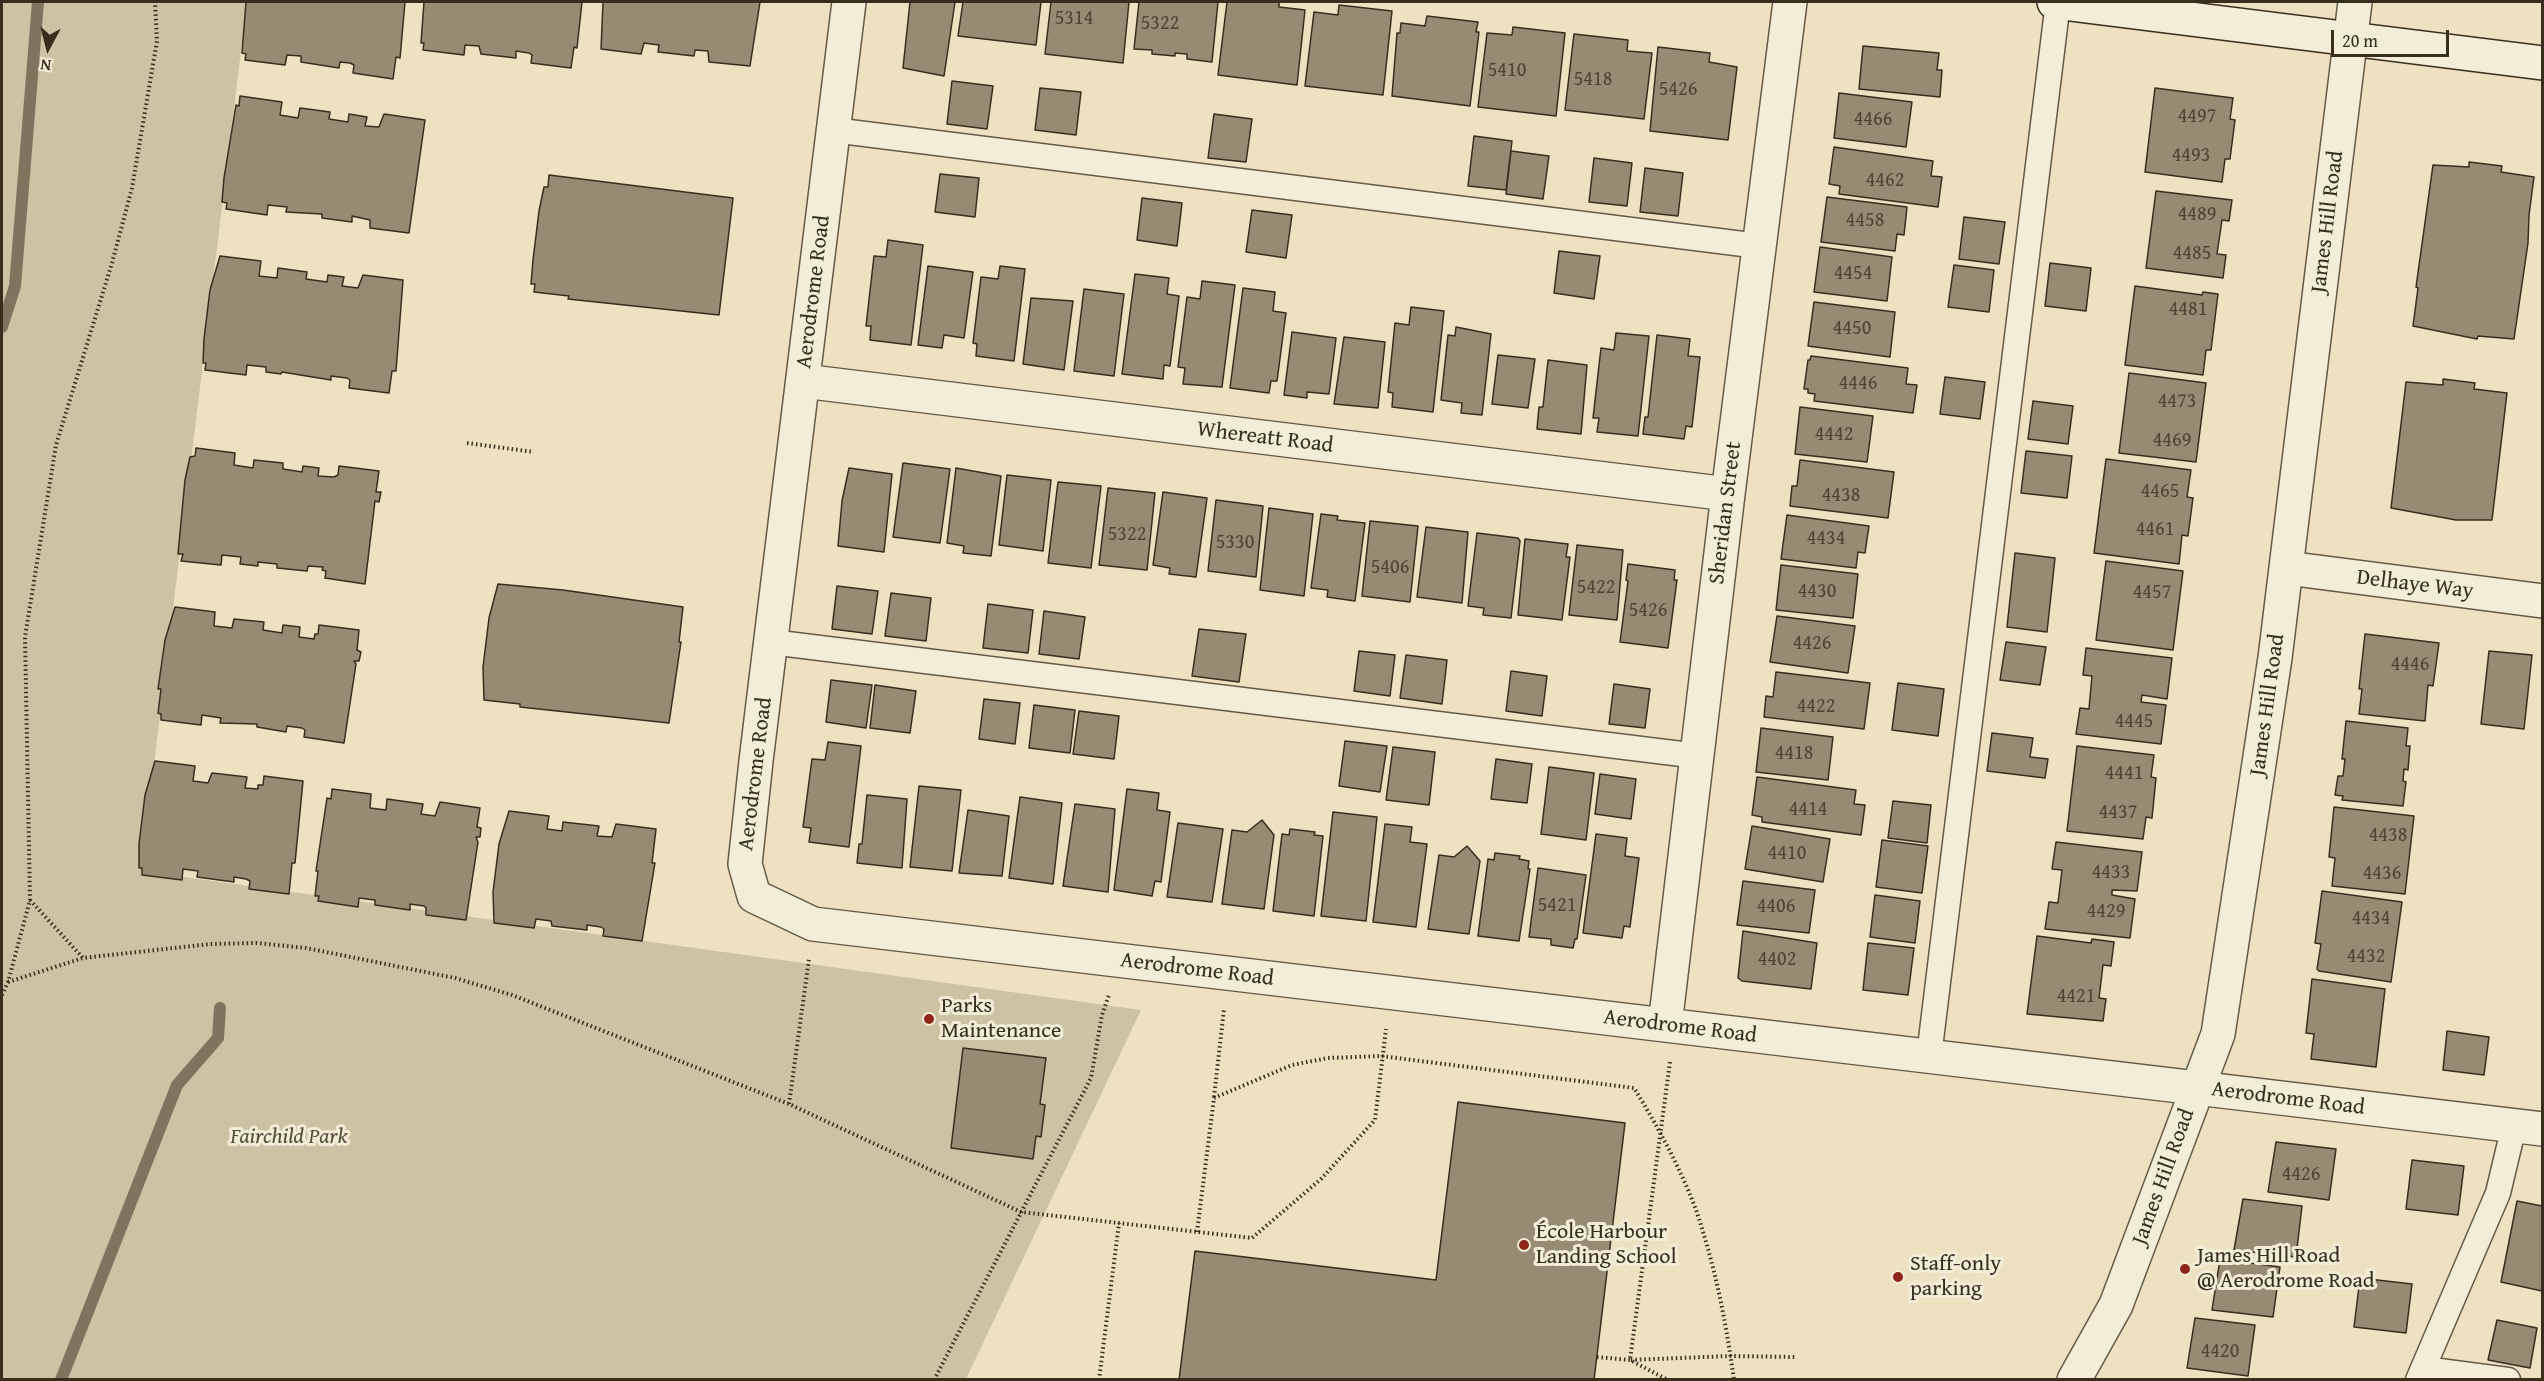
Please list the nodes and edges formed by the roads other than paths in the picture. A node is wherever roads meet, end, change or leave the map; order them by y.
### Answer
1 (849, 2) edge
2 (1790, 2) edge
3 (2056, 2) edge
4 (2355, 2) edge
5 (2351, 37) junction
6 (2542, 63) edge
7 (833, 130) junction
8 (1759, 246) junction
9 (803, 381) junction
10 (1728, 494) junction
11 (2287, 568) junction
12 (2542, 602) edge
13 (771, 642) junction
14 (1698, 756) junction
15 (1670, 1026) junction
16 (1929, 1056) junction
17 (2197, 1088) junction
18 (2528, 1127) edge
19 (2421, 1374) edge
20 (2074, 1380) edge
21 (2508, 1380) edge

1 - 7 street, Aerodrome Road
2 - 8 street, Sheridan Street
3 - 5 street
3 - 16 lane
4 - 5 street, James Hill Road
5 - 6 street
5 - 11 street, James Hill Road
7 - 8 lane
7 - 9 street, Aerodrome Road
8 - 10 street, Sheridan Street
9 - 10 street, Whereatt Road
9 - 13 street, Aerodrome Road
10 - 14 street, Sheridan Street
11 - 12 street, Delhaye Way
11 - 17 street, James Hill Road
13 - 14 lane
13 - 15 street, Aerodrome Road
14 - 15 street, Sheridan Street
15 - 16 street, Aerodrome Road
16 - 17 street, Aerodrome Road
17 - 18 street, Aerodrome Road
17 - 20 street, James Hill Road
18 - 19 lane
19 - 21 lane

